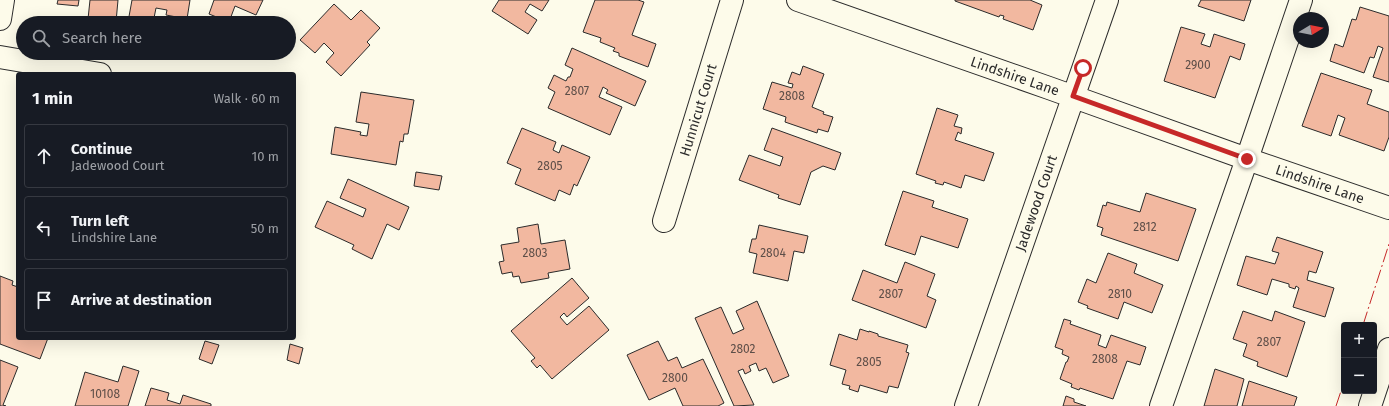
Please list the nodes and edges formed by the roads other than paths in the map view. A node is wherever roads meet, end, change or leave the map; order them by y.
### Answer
1 (2, 0) edge
2 (732, 0) edge
3 (798, 0) edge
4 (1107, 0) edge
5 (1301, 0) edge
6 (0, 19) edge
7 (0, 57) edge
8 (16, 60) edge
9 (18, 60) edge
10 (88, 72) edge
11 (1073, 96) junction
12 (1247, 159) junction
13 (1389, 208) edge
14 (664, 221) dead end
15 (1389, 350) edge
16 (966, 406) edge
17 (1161, 406) edge
18 (1370, 406) edge

1 - 6 street
2 - 14 street, Hunnicut Court
3 - 11 street, Lindshire Lane
4 - 11 street, Jadewood Court
5 - 12 street
7 - 8 street
9 - 10 street
11 - 12 street, Lindshire Lane
11 - 16 street, Jadewood Court
12 - 13 street, Lindshire Lane
12 - 17 street
15 - 18 street

